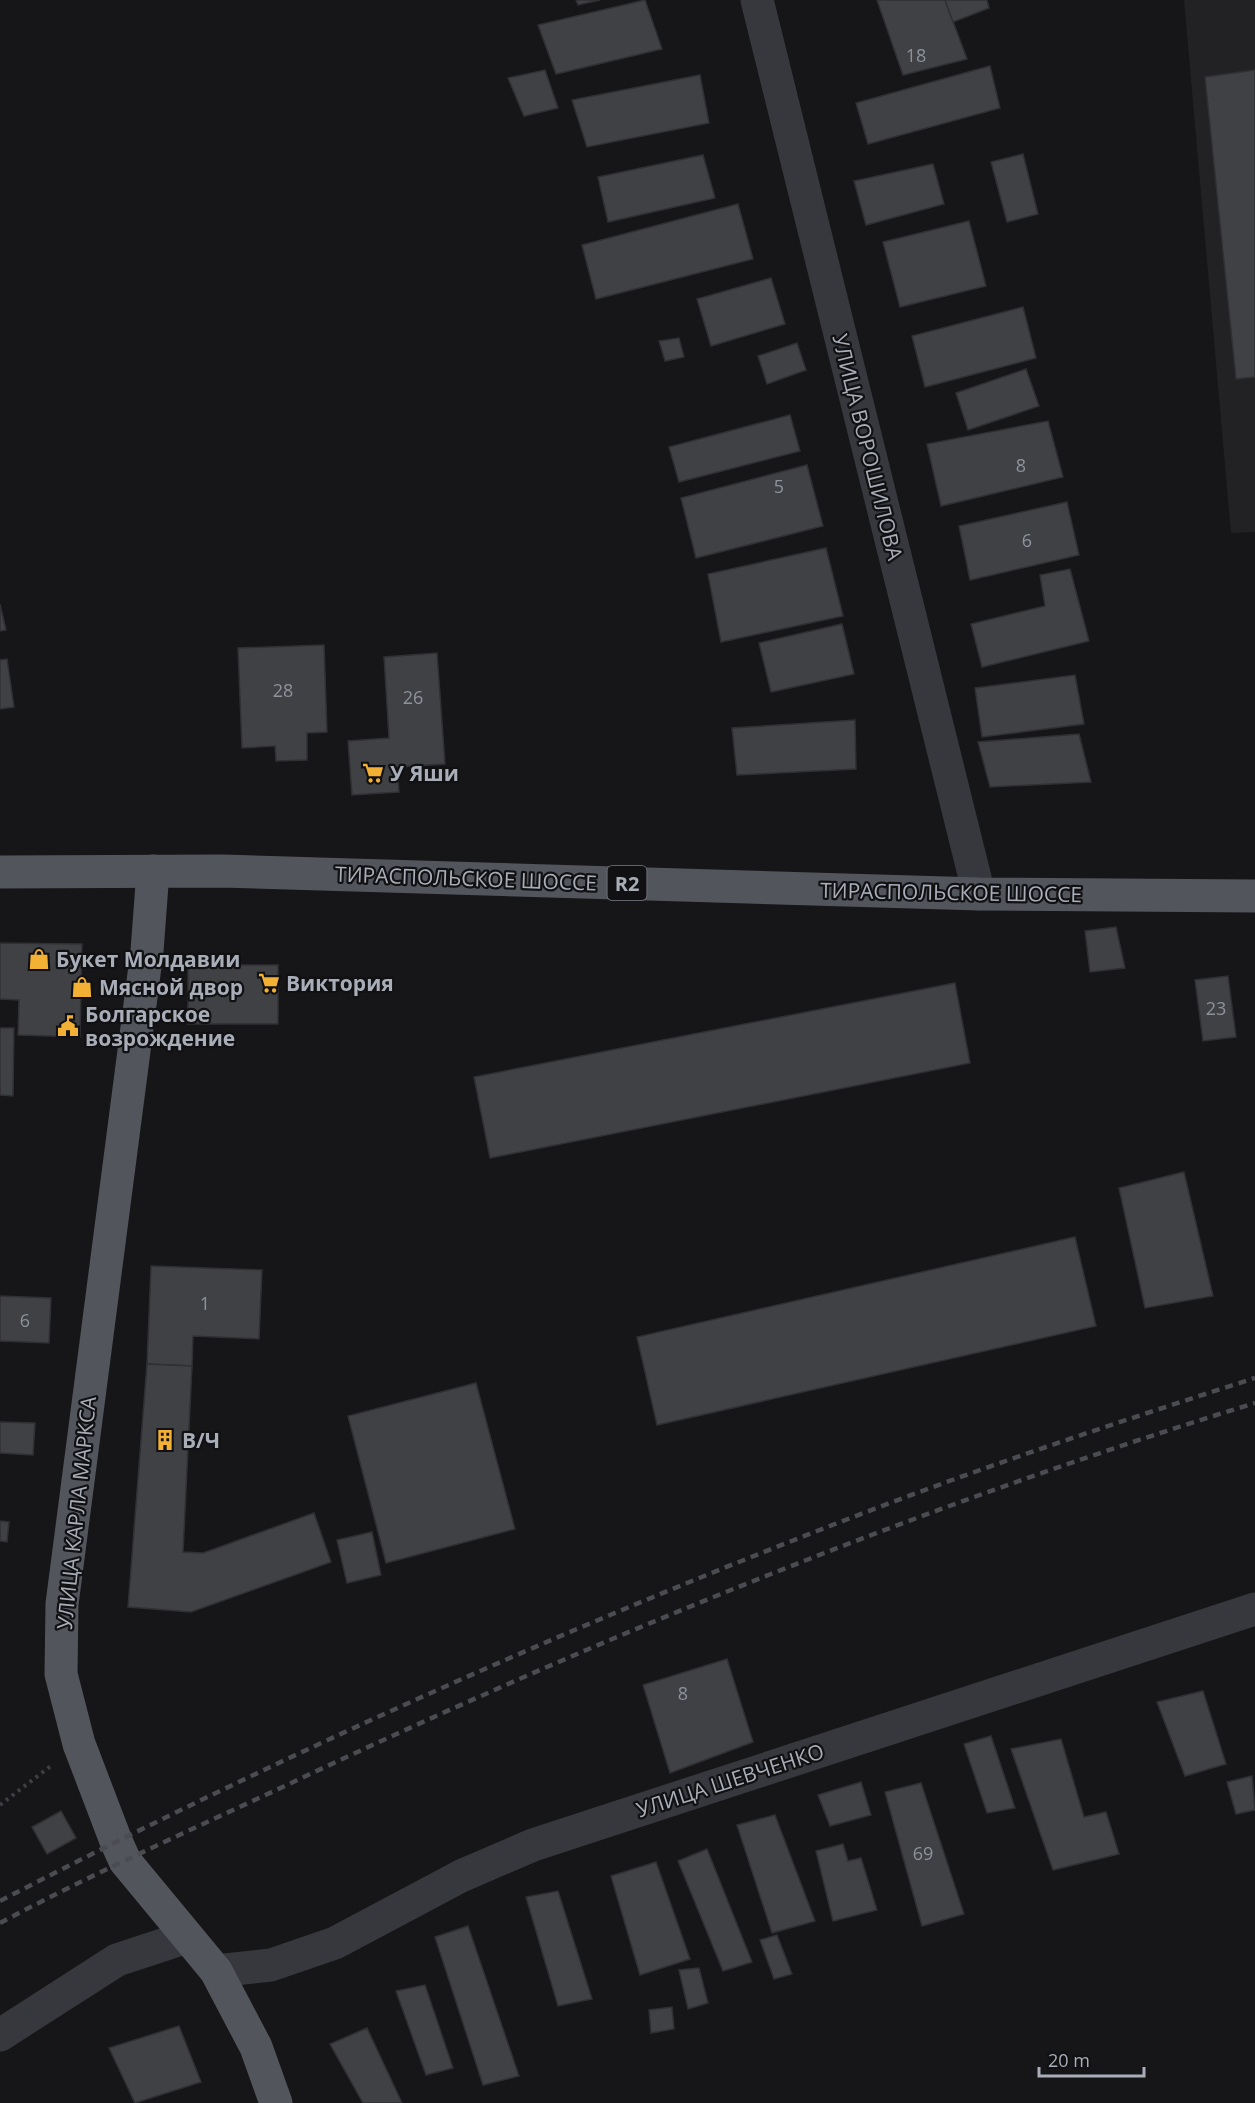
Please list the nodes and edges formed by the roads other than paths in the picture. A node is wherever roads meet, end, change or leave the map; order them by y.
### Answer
1 (757, 0) edge
2 (153, 870) junction
3 (0, 872) edge
4 (979, 894) junction
5 (1255, 896) edge
6 (1255, 1609) edge
7 (187, 1937) junction
8 (216, 1971) junction
9 (0, 2035) edge
10 (276, 2103) edge

1 - 4 street, УЛИЦА ВОРОШИЛОВА
2 - 3 main road, ТИРАСПОЛЬСКОЕ ШОССЕ / R2
2 - 4 main road, ТИРАСПОЛЬСКОЕ ШОССЕ / R2
2 - 7 main road, УЛИЦА КАРЛА МАРКСА
4 - 5 main road, ТИРАСПОЛЬСКОЕ ШОССЕ / R2
6 - 8 street, УЛИЦА ШЕВЧЕНКО
7 - 8 main road, УЛИЦА КАРЛА МАРКСА
7 - 9 street
8 - 10 main road, УЛИЦА КАРЛА МАРКСА

